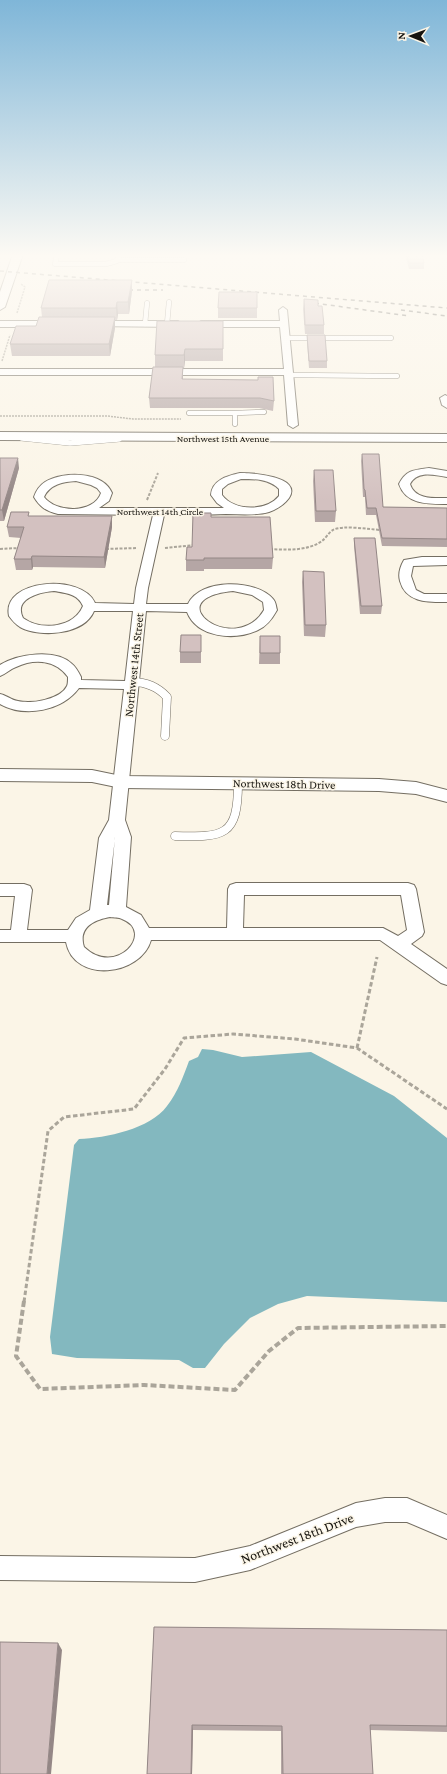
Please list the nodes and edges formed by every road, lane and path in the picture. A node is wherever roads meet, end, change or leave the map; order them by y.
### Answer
1 (285, 338) joint
2 (391, 338) dead end
3 (0, 372) edge
4 (288, 374) junction
5 (397, 376) dead end
6 (264, 412) edge
7 (0, 416) edge
8 (188, 419) joint
9 (235, 419) junction
10 (257, 425) dead end
11 (279, 425) dead end
12 (293, 425) junction
13 (309, 425) dead end
14 (6, 436) edge
15 (447, 438) edge
16 (158, 474) dead end
17 (447, 474) edge
18 (147, 501) dead end
19 (444, 502) edge
20 (159, 511) junction
21 (250, 511) junction
22 (70, 512) junction
23 (384, 530) edge
24 (200, 545) edge
25 (20, 548) edge
26 (139, 548) dead end
27 (263, 548) edge
28 (0, 549) edge
29 (100, 549) edge
30 (160, 549) dead end
31 (447, 561) edge
32 (447, 598) edge
33 (90, 607) junction
34 (140, 607) junction
35 (193, 608) junction
36 (0, 672) edge
37 (132, 683) junction
38 (74, 684) junction
39 (0, 698) edge
40 (165, 736) dead end
41 (0, 775) edge
42 (121, 782) junction
43 (238, 783) junction
44 (0, 789) edge
45 (447, 796) edge
46 (117, 820) junction
47 (175, 836) dead end
48 (0, 890) edge
49 (117, 912) junction
50 (98, 913) junction
51 (144, 934) junction
52 (235, 934) junction
53 (0, 936) edge
54 (18, 936) junction
55 (74, 936) junction
56 (398, 945) junction
57 (377, 956) dead end
58 (447, 978) edge
59 (357, 1048) junction
60 (447, 1109) edge
61 (447, 1326) edge
62 (447, 1527) edge
63 (0, 1568) edge

1 - 2 lane
1 - 4 street
3 - 4 street
4 - 5 lane
4 - 12 street
6 - 9 lane
7 - 8 path
8 - 9 street, Northwest 15th Avenue
9 - 10 street, Northwest 15th Avenue
11 - 12 street, Northwest 15th Avenue
12 - 13 street, Northwest 15th Avenue
14 - 15 street, Northwest 15th Avenue
16 - 18 path
17 - 19 street
20 - 21 street, Northwest 14th Circle
20 - 22 street, Northwest 14th Circle
20 - 34 street, Northwest 14th Street
21 - 21 street, Northwest 14th Circle
22 - 22 street, Northwest 14th Circle
23 - 27 path
24 - 30 path
25 - 28 path
26 - 29 path
31 - 32 street
33 - 33 street
33 - 34 street
34 - 35 street
34 - 37 street, Northwest 14th Street
35 - 35 street
36 - 38 street
37 - 38 street
37 - 40 lane
37 - 42 street, Northwest 14th Street
38 - 39 street
41 - 42 street
42 - 43 street, Northwest 18th Drive
42 - 44 street
42 - 46 street, Northwest 14th Street
43 - 45 street, Northwest 18th Drive
43 - 47 lane
46 - 49 street, Northwest 14th Street
46 - 50 street, Northwest 14th Street
48 - 54 street
49 - 50 street
49 - 51 street
50 - 55 street
51 - 52 street
51 - 55 street
52 - 56 street
52 - 56 street
53 - 54 street
54 - 55 street
56 - 58 street
57 - 59 path
59 - 60 path
59 - 61 path
62 - 63 street, Northwest 18th Drive

